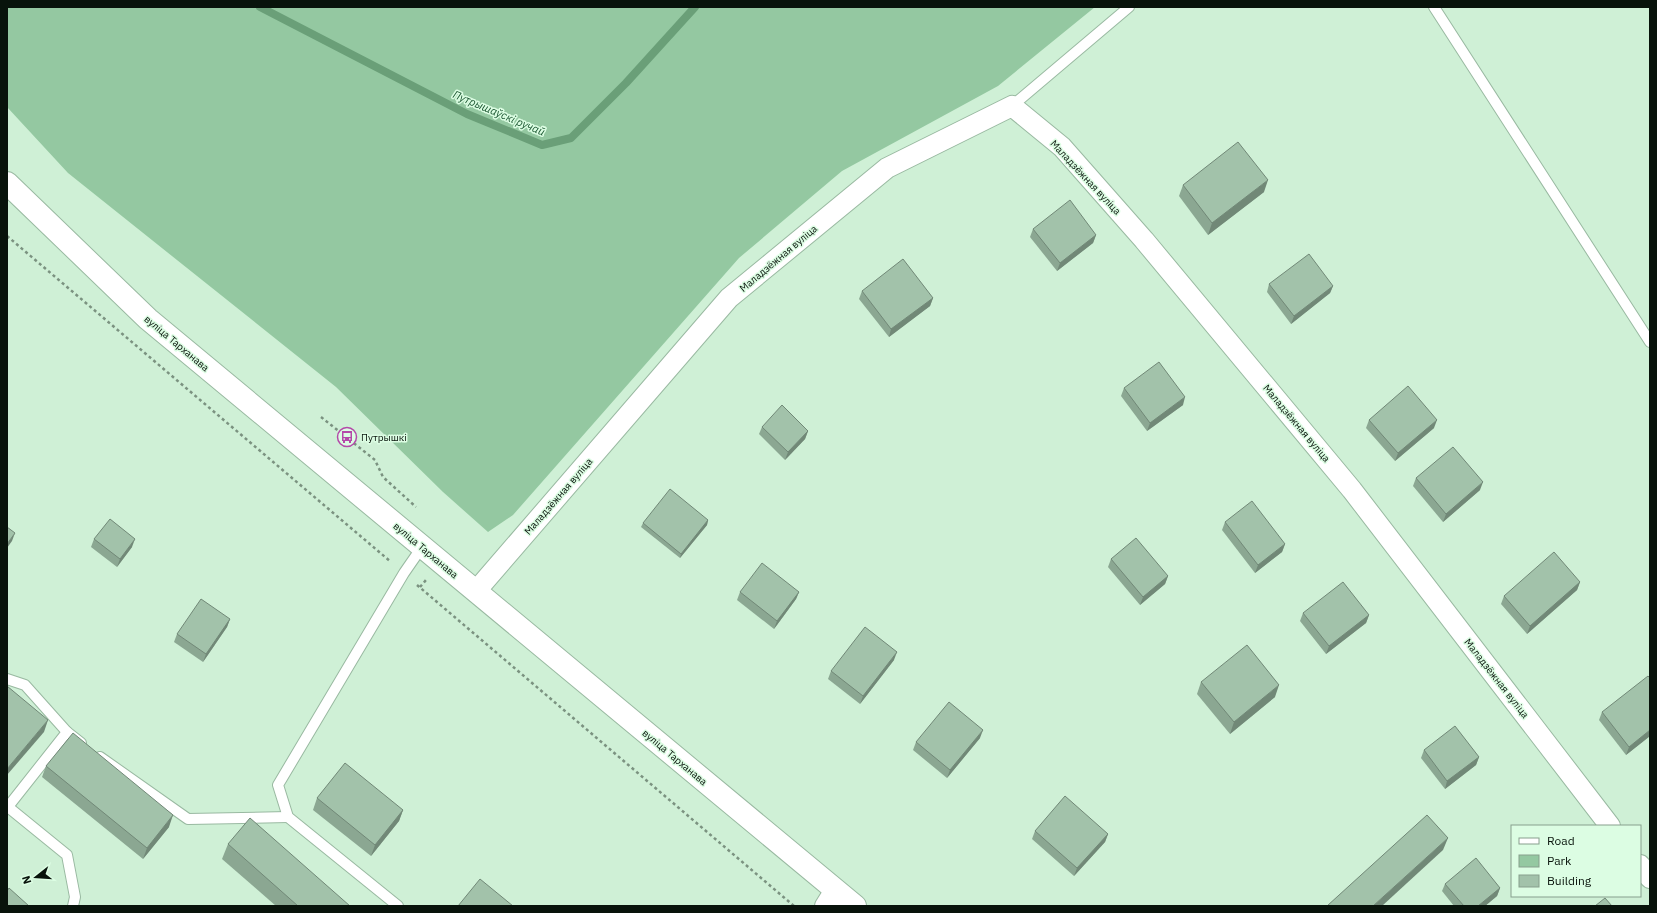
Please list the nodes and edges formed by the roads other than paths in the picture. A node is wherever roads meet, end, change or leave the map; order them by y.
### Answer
1 (1129, 7) edge
2 (1434, 7) edge
3 (1012, 106) junction
4 (7, 183) edge
5 (1650, 342) edge
6 (422, 547) junction
7 (476, 592) junction
8 (7, 679) edge
9 (66, 732) junction
10 (8, 808) edge
11 (288, 817) junction
12 (1609, 825) edge
13 (1641, 866) edge
14 (1650, 878) edge
15 (830, 898) edge
16 (73, 906) edge
17 (398, 906) edge
18 (855, 906) edge

1 - 3 lane
2 - 5 lane
3 - 7 street, Маладзёжная вуліца
3 - 12 street, Маладзёжная вуліца
4 - 6 main road, вуліца Тарханава
6 - 7 main road, вуліца Тарханава
6 - 11 lane
7 - 15 main road, вуліца Тарханава
8 - 9 lane
9 - 10 lane
9 - 11 lane
10 - 16 lane
11 - 17 lane
13 - 14 street
15 - 18 main road, вуліца Тарханава

